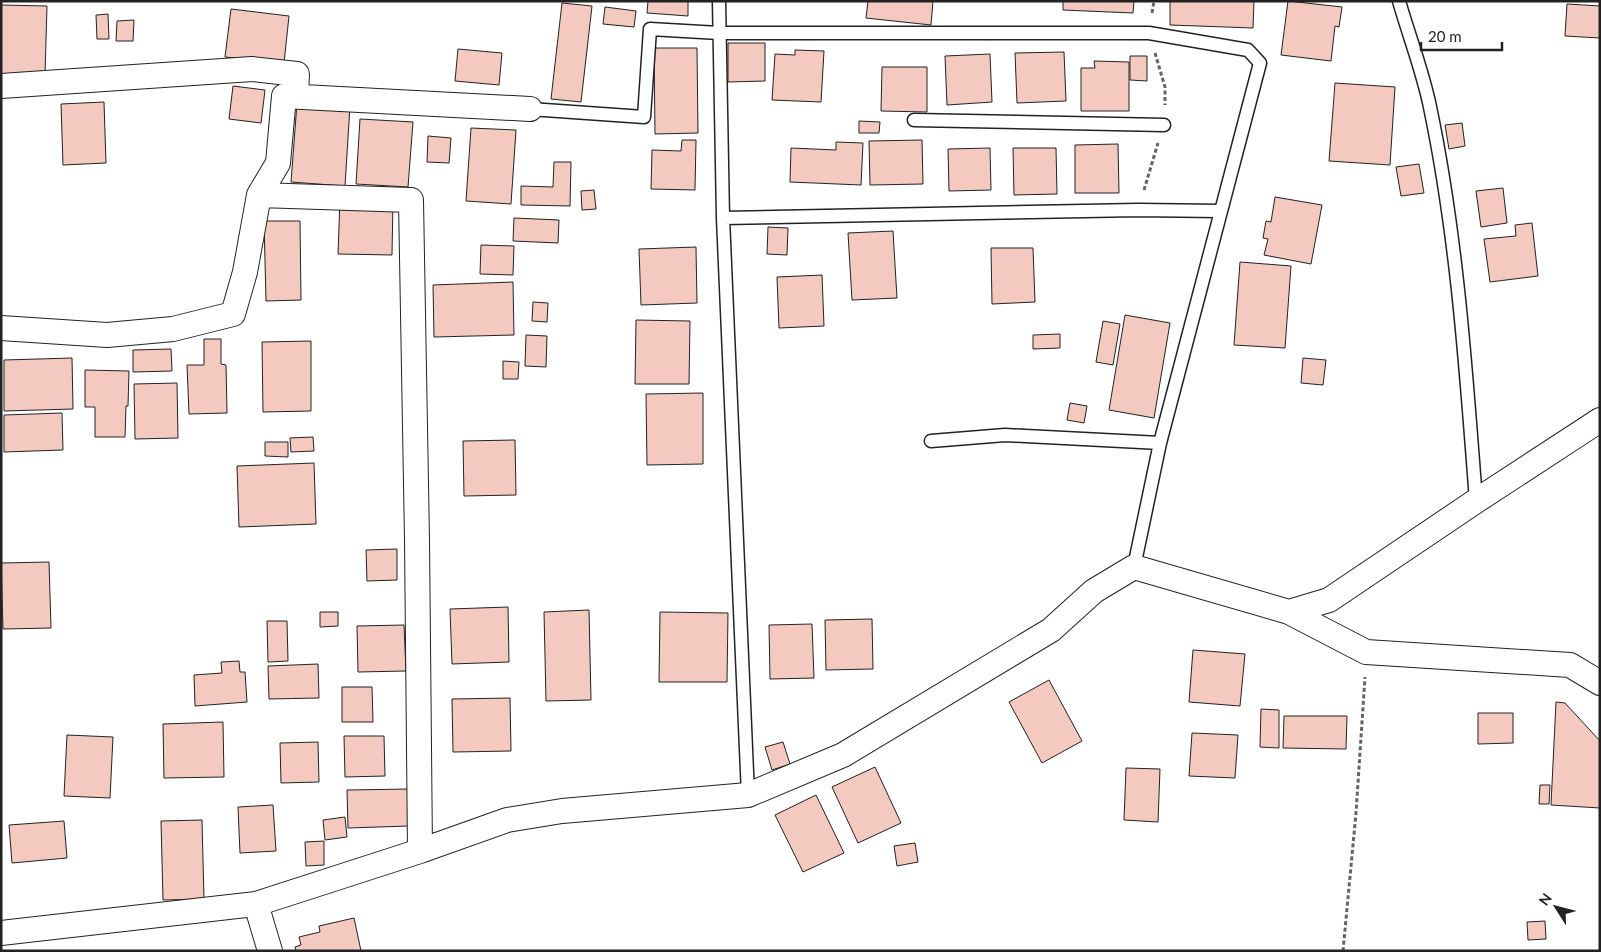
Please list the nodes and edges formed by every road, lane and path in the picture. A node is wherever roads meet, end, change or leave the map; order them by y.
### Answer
1 (719, 1) edge
2 (1399, 1) edge
3 (719, 33) junction
4 (1, 86) edge
5 (296, 96) junction
6 (530, 109) joint
7 (914, 120) dead end
8 (1164, 125) dead end
9 (259, 195) junction
10 (1220, 211) junction
11 (723, 218) junction
12 (1, 328) edge
13 (1600, 420) edge
14 (931, 441) dead end
15 (1160, 443) junction
16 (1476, 501) junction
17 (1134, 567) junction
18 (1289, 612) junction
19 (1366, 652) junction
20 (1600, 683) edge
21 (748, 795) junction
22 (420, 851) junction
23 (256, 904) junction
24 (1, 933) edge
25 (270, 951) edge
26 (1342, 951) edge

1 - 3 lane
2 - 16 lane
3 - 6 lane
3 - 10 lane
3 - 11 lane
4 - 5 street
5 - 6 street
5 - 9 street
7 - 8 lane
9 - 12 street
9 - 22 street
10 - 11 lane
10 - 15 lane
11 - 21 lane
13 - 16 street
14 - 15 lane
15 - 17 lane
16 - 18 street
17 - 18 street
17 - 21 street
18 - 19 street
19 - 20 street
19 - 26 path
21 - 22 street
22 - 23 street
23 - 24 street
23 - 25 street

